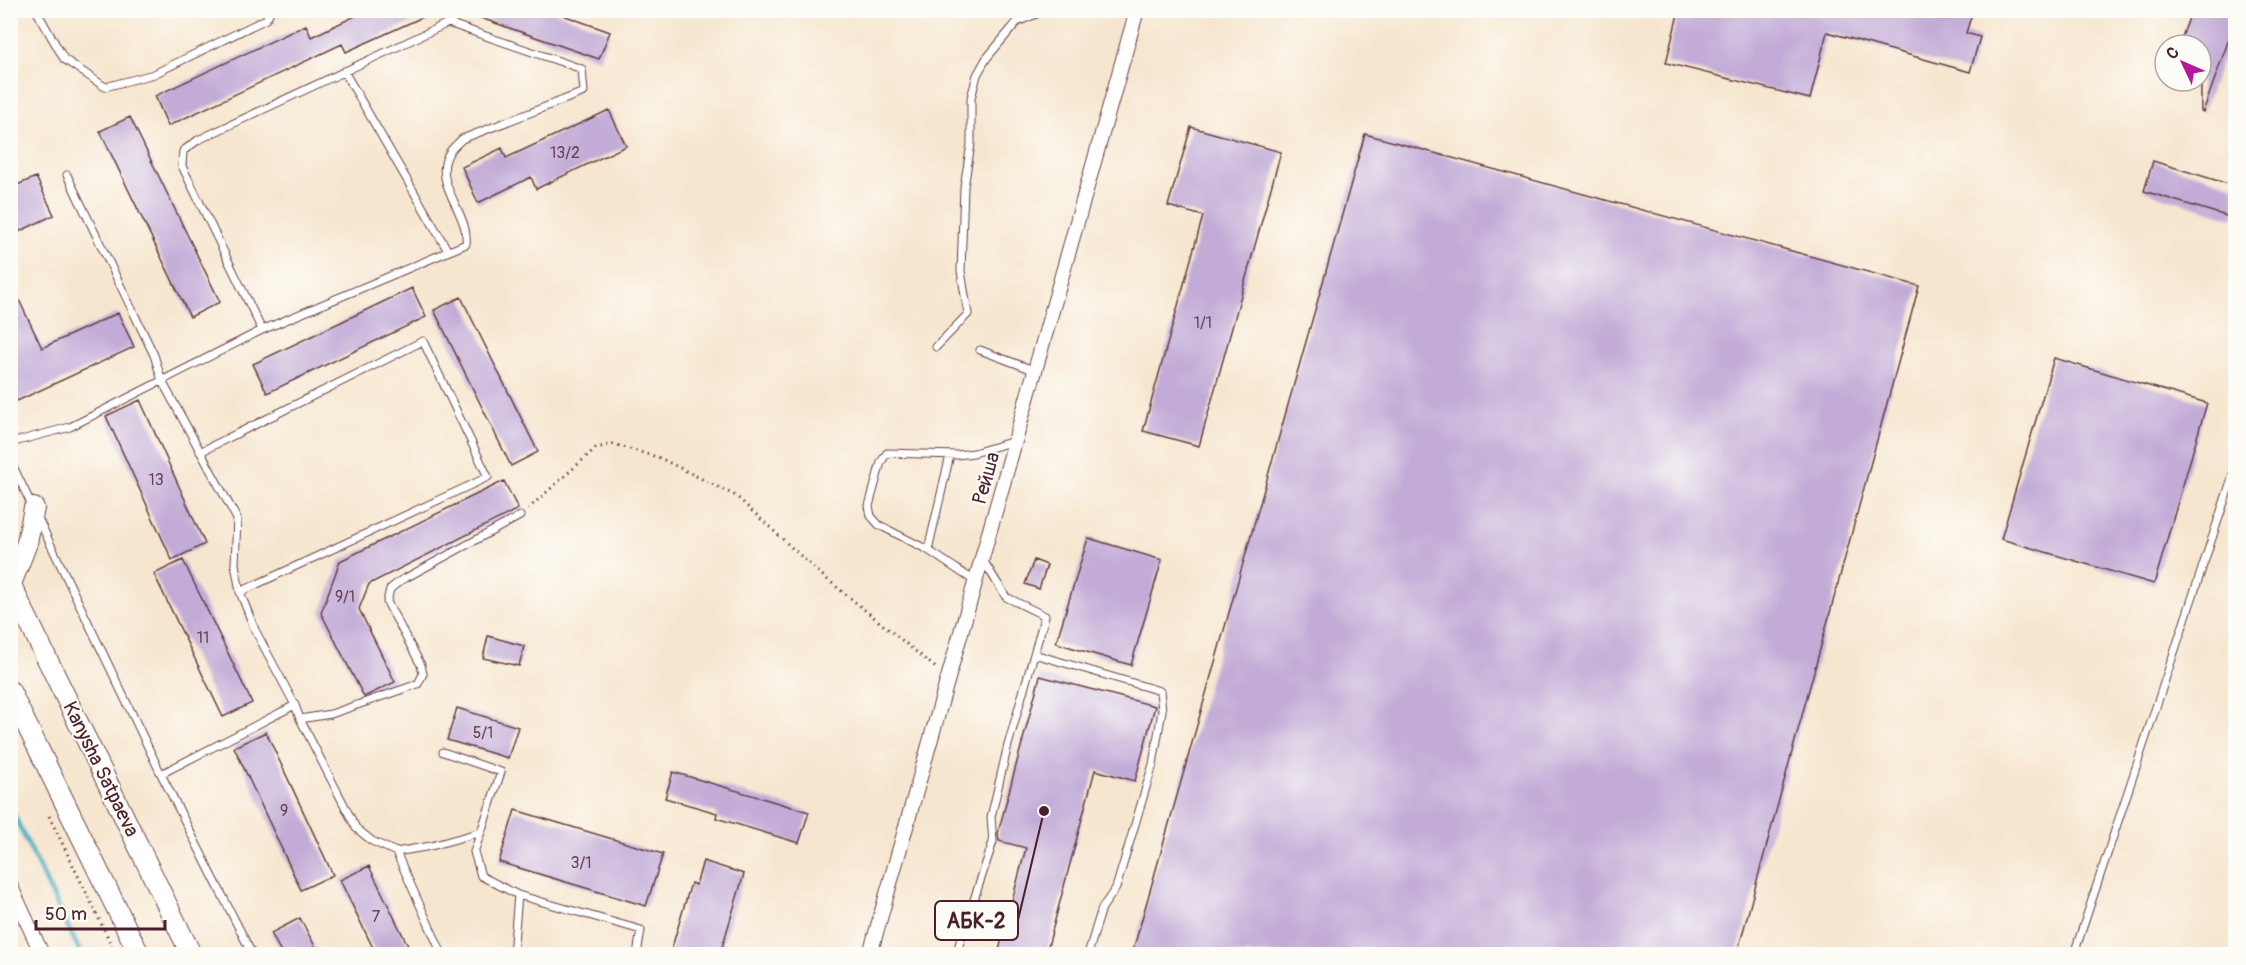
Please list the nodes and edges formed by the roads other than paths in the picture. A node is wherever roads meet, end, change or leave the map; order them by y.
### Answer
1 (36, 10) edge
2 (271, 10) edge
3 (1046, 10) edge
4 (1137, 10) edge
5 (344, 71) junction
6 (67, 175) dead end
7 (448, 252) junction
8 (262, 330) junction
9 (936, 346) dead end
10 (980, 350) dead end
11 (1036, 371) junction
12 (162, 381) junction
13 (1017, 441) junction
14 (10, 444) edge
15 (200, 452) junction
16 (950, 455) junction
17 (10, 460) edge
18 (2235, 466) edge
19 (34, 508) junction
20 (520, 516) road end
21 (928, 550) junction
22 (983, 560) junction
23 (976, 582) junction
24 (11, 584) edge
25 (240, 591) junction
26 (1034, 654) junction
27 (10, 691) edge
28 (296, 705) junction
29 (300, 719) junction
30 (443, 752) dead end
31 (161, 774) junction
32 (481, 832) junction
33 (396, 852) junction
34 (10, 885) edge
35 (518, 895) junction
36 (42, 954) edge
37 (139, 954) edge
38 (191, 954) edge
39 (252, 954) edge
40 (442, 954) edge
41 (513, 954) edge
42 (637, 954) edge
43 (870, 954) edge
44 (956, 954) edge
45 (1088, 954) edge
46 (2074, 954) edge

1 - 2 lane
3 - 9 lane
4 - 11 street, Рейша
5 - 7 lane
5 - 7 lane
5 - 8 lane
6 - 12 lane
7 - 8 lane
8 - 12 lane
10 - 11 lane
11 - 13 street, Рейша
12 - 14 lane
12 - 15 lane
13 - 16 lane
13 - 22 street, Рейша
15 - 25 lane
15 - 25 lane
16 - 21 lane
16 - 21 lane
17 - 19 lane
18 - 46 lane
19 - 24 main road
19 - 31 lane
20 - 29 lane
21 - 23 lane
22 - 23 street, Рейша
22 - 26 lane
23 - 43 street, Рейша
24 - 38 main road, Kanysha Satpaeva
25 - 28 lane
26 - 44 lane
26 - 45 lane
27 - 37 main road
28 - 29 lane
28 - 31 lane
29 - 33 lane
30 - 32 lane
31 - 39 lane
32 - 33 lane
32 - 35 lane
33 - 40 lane
34 - 36 street
35 - 41 lane
35 - 42 lane

